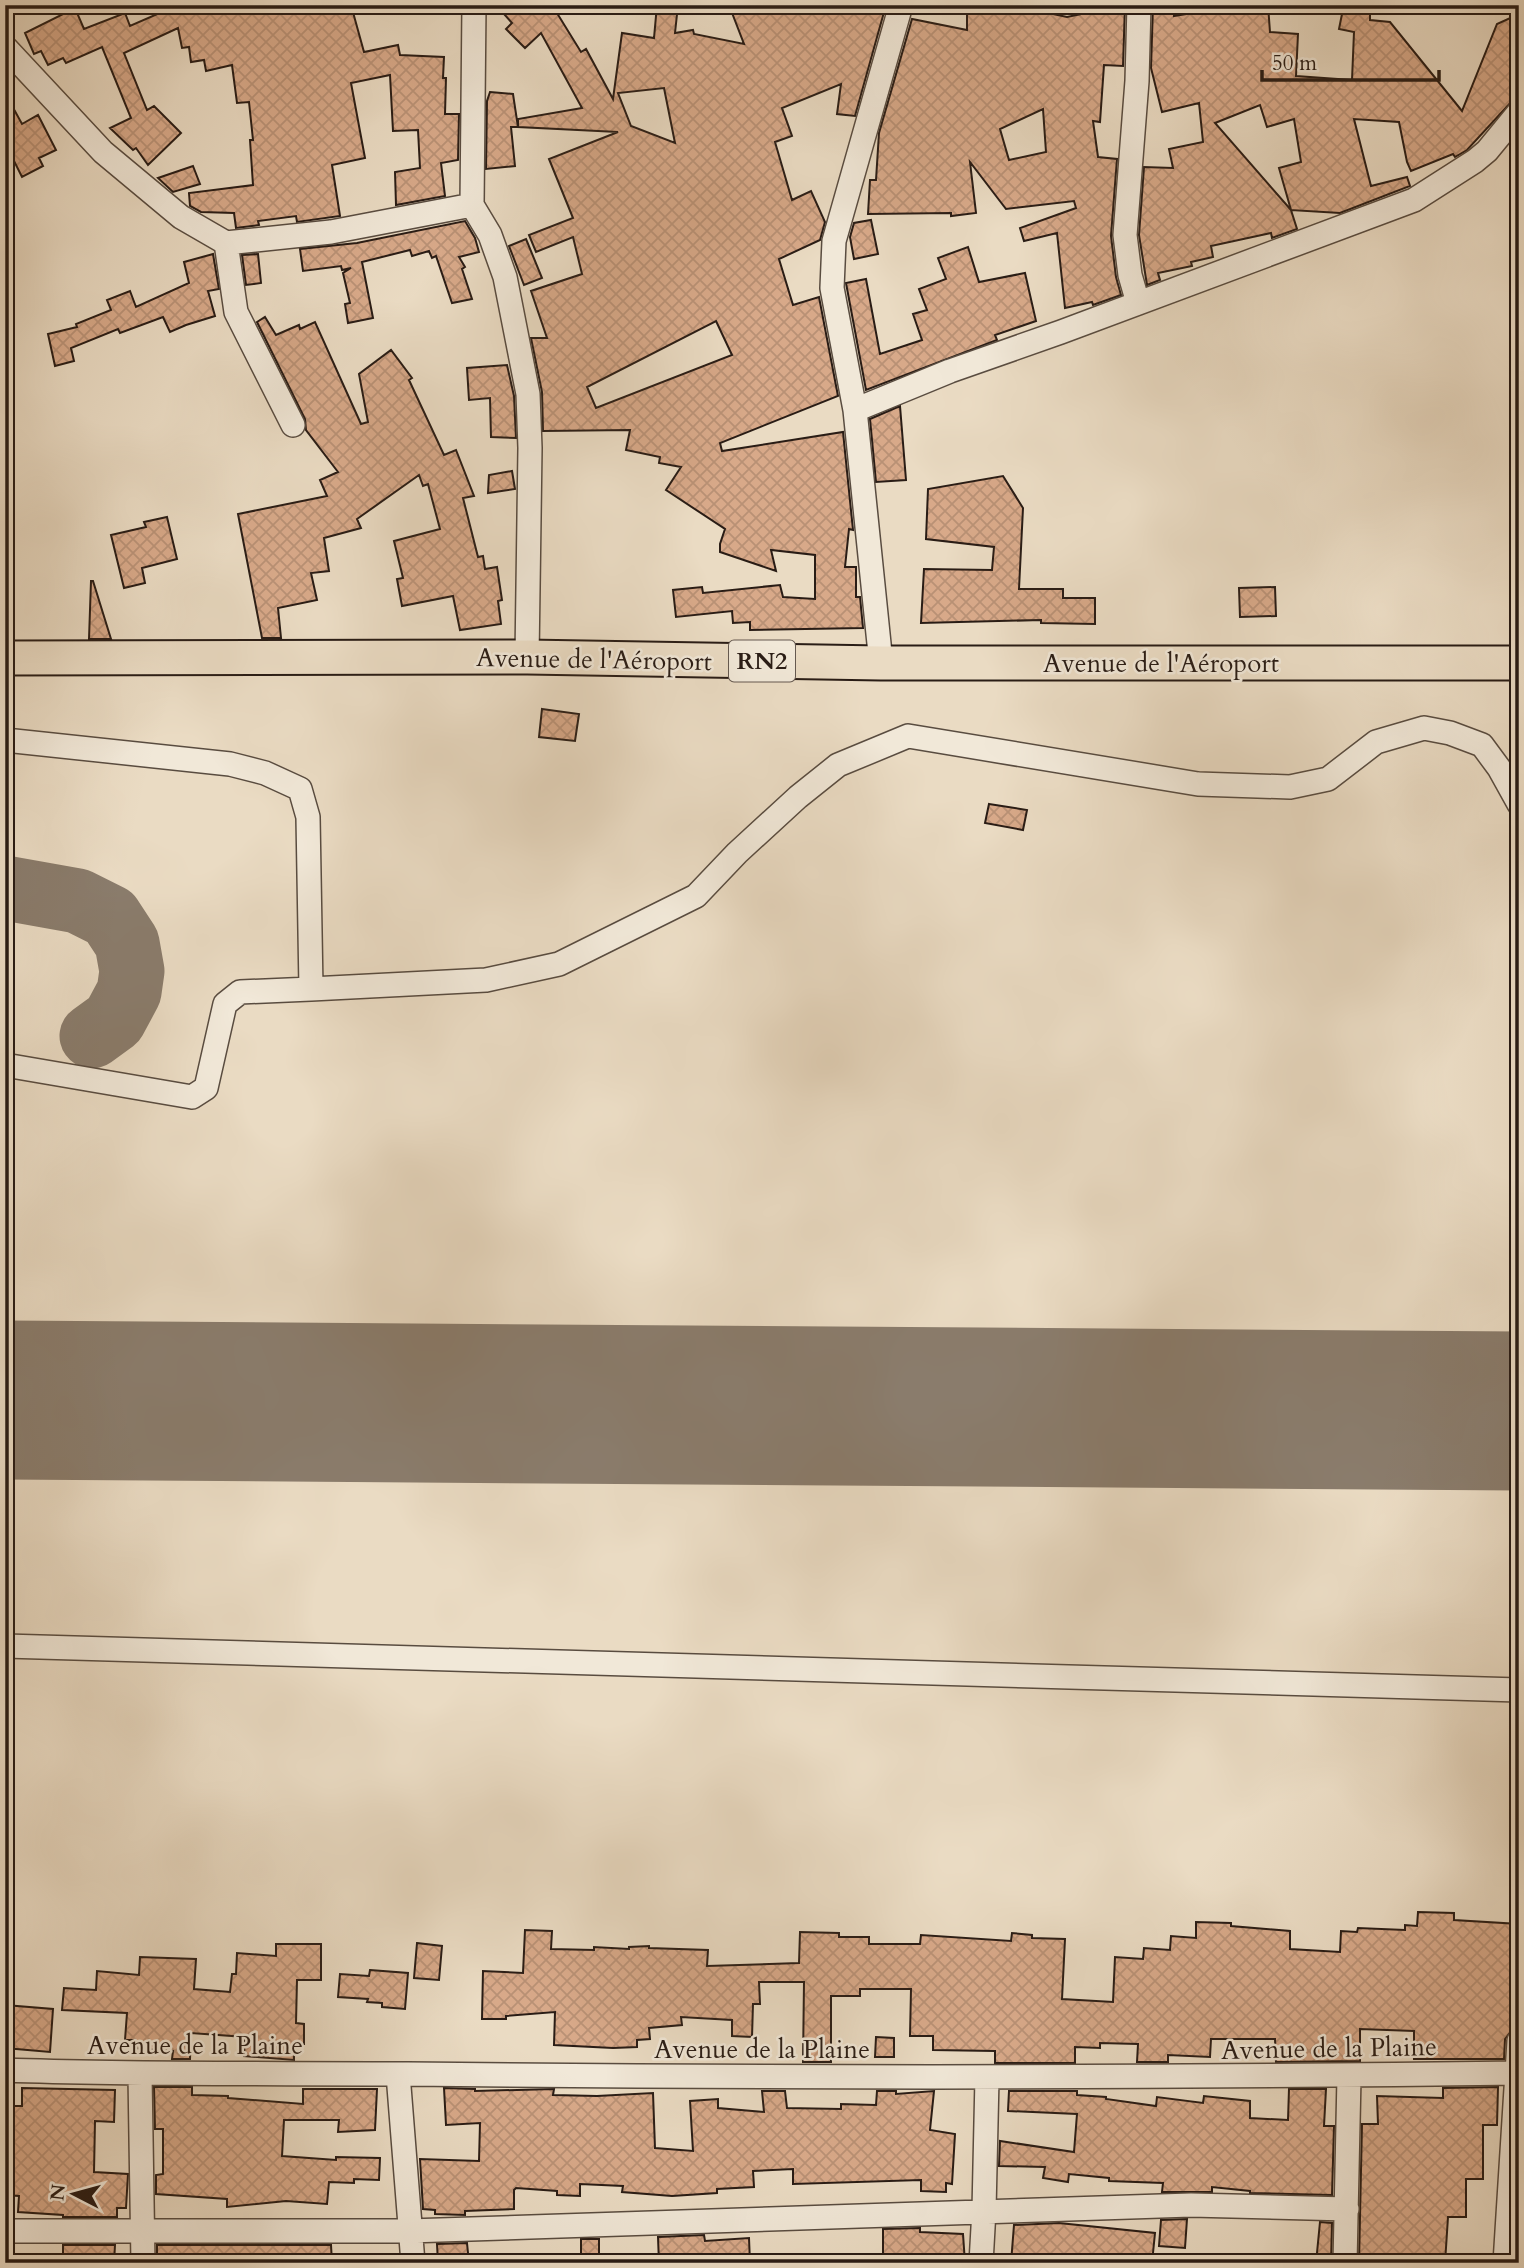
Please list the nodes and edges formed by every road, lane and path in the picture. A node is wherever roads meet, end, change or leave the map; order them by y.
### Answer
1 (474, 5) edge
2 (901, 5) edge
3 (1139, 5) edge
4 (5, 47) edge
5 (1519, 112) edge
6 (472, 205) junction
7 (226, 243) junction
8 (1138, 303) junction
9 (855, 410) junction
10 (293, 425) dead end
11 (527, 657) junction
12 (5, 658) edge
13 (881, 663) junction
14 (1519, 663) edge
15 (5, 740) edge
16 (1519, 804) edge
17 (311, 989) junction
18 (5, 1065) edge
19 (5, 1646) edge
20 (1519, 1690) edge
21 (1519, 2041) edge
22 (5, 2070) edge
23 (1518, 2073) edge
24 (398, 2074) junction
25 (139, 2075) junction
26 (1349, 2077) junction
27 (987, 2078) junction
28 (1347, 2209) junction
29 (985, 2210) junction
30 (5, 2231) edge
31 (409, 2231) junction
32 (142, 2232) junction
33 (143, 2263) edge
34 (413, 2263) edge
35 (981, 2263) edge
36 (1345, 2263) edge
37 (1505, 2263) edge

1 - 6 street
2 - 9 street
3 - 8 street
4 - 7 street
5 - 8 street
6 - 7 street
6 - 11 street
7 - 10 street
8 - 9 street
9 - 13 street
11 - 12 highway, Avenue de l'Aéroport / RN2
11 - 13 highway, Avenue de l'Aéroport / RN2
13 - 14 highway, Avenue de l'Aéroport / RN2
15 - 17 street
16 - 17 street
17 - 18 street
19 - 20 street
21 - 23 street
22 - 25 street, Avenue de la Plaine
23 - 26 street, Avenue de la Plaine
23 - 37 street
24 - 25 street, Avenue de la Plaine
24 - 27 street, Avenue de la Plaine
24 - 31 street
25 - 32 street
26 - 27 street, Avenue de la Plaine
26 - 28 street
27 - 29 street
28 - 29 street
28 - 36 street
29 - 31 street
29 - 35 street
30 - 32 street
31 - 32 street
31 - 34 street
32 - 33 street

